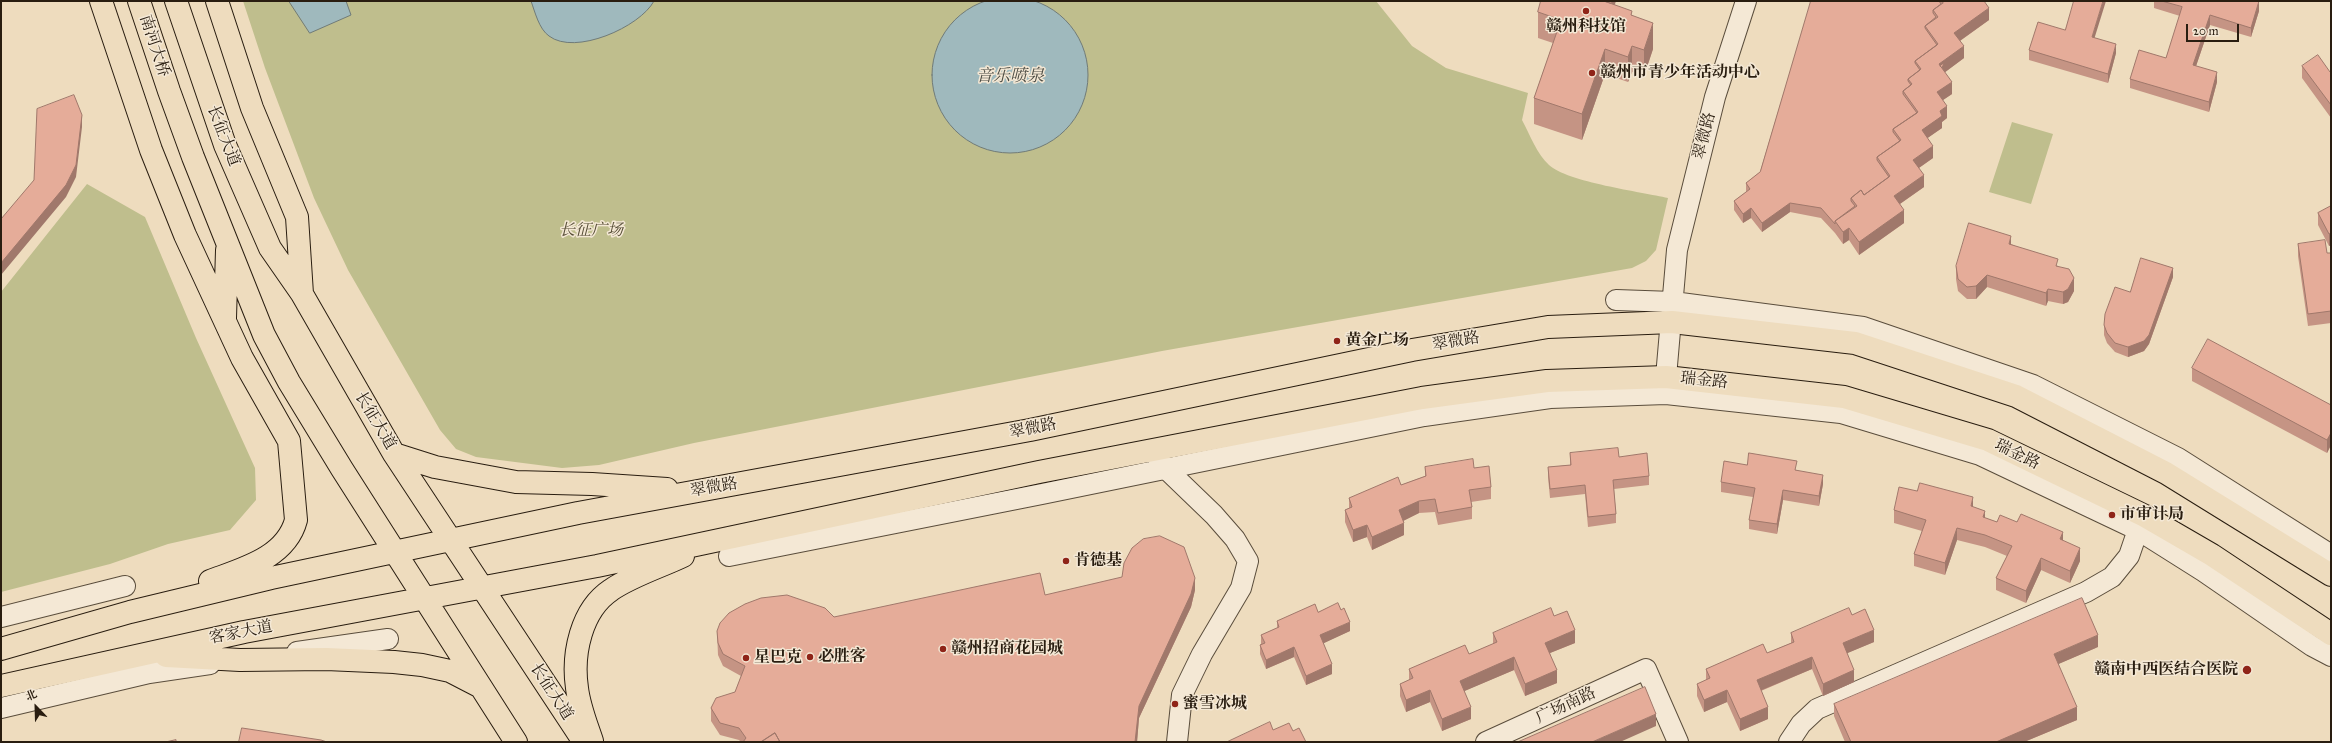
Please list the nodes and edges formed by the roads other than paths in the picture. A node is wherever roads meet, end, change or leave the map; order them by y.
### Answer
1 (101, 1) edge
2 (139, 1) edge
3 (176, 1) edge
4 (217, 1) edge
5 (1746, 1) edge
6 (227, 241) junction
7 (302, 294) junction
8 (1616, 300) dead end
9 (1673, 312) junction
10 (225, 321) junction
11 (1666, 377) junction
12 (255, 380) junction
13 (307, 412) junction
14 (1148, 450) junction
15 (394, 454) junction
16 (1165, 469) junction
17 (702, 491) junction
18 (2141, 522) junction
19 (451, 540) junction
20 (724, 547) junction
21 (394, 552) junction
22 (2331, 555) edge
23 (2331, 574) edge
24 (125, 586) dead end
25 (482, 587) junction
26 (424, 598) junction
27 (130, 612) junction
28 (1, 617) edge
29 (2331, 634) edge
30 (388, 639) dead end
31 (1, 649) edge
32 (135, 655) junction
33 (2331, 656) edge
34 (240, 660) junction
35 (1, 686) edge
36 (479, 686) junction
37 (1, 708) edge
38 (516, 742) edge
39 (584, 742) edge
40 (592, 742) edge
41 (1177, 742) edge
42 (1486, 742) edge
43 (1678, 742) edge
44 (1789, 742) edge

1 - 10 main road
2 - 6 main road, 南河大桥
3 - 7 main road, 长征大道
4 - 7 main road
5 - 9 street, 翠微路
6 - 10 main road
6 - 13 main road
7 - 15 main road, 长征大道
8 - 9 street
9 - 11 street, 翠微路
9 - 17 main road, 翠微路
9 - 22 street
9 - 23 main road
10 - 12 main road
11 - 14 main road
11 - 18 main road, 瑞金路
12 - 13 main road
12 - 27 main road
13 - 21 main road
14 - 16 street
14 - 20 main road
15 - 17 main road
15 - 19 main road, 长征大道
16 - 18 street
16 - 20 street
16 - 41 street
17 - 19 main road, 翠微路
18 - 29 main road, 瑞金路
18 - 33 street
18 - 44 street
19 - 21 main road, 翠微路
19 - 25 main road, 长征大道
20 - 25 main road
20 - 40 main road
21 - 26 main road
21 - 27 main road
24 - 28 street
25 - 26 main road, 客家大道
25 - 39 main road, 长征大道
26 - 32 main road, 客家大道
26 - 36 main road
27 - 31 main road
30 - 34 street
32 - 34 main road
32 - 35 main road, 客家大道
34 - 36 main road
34 - 37 street
36 - 38 main road
42 - 43 street, 广场南路

